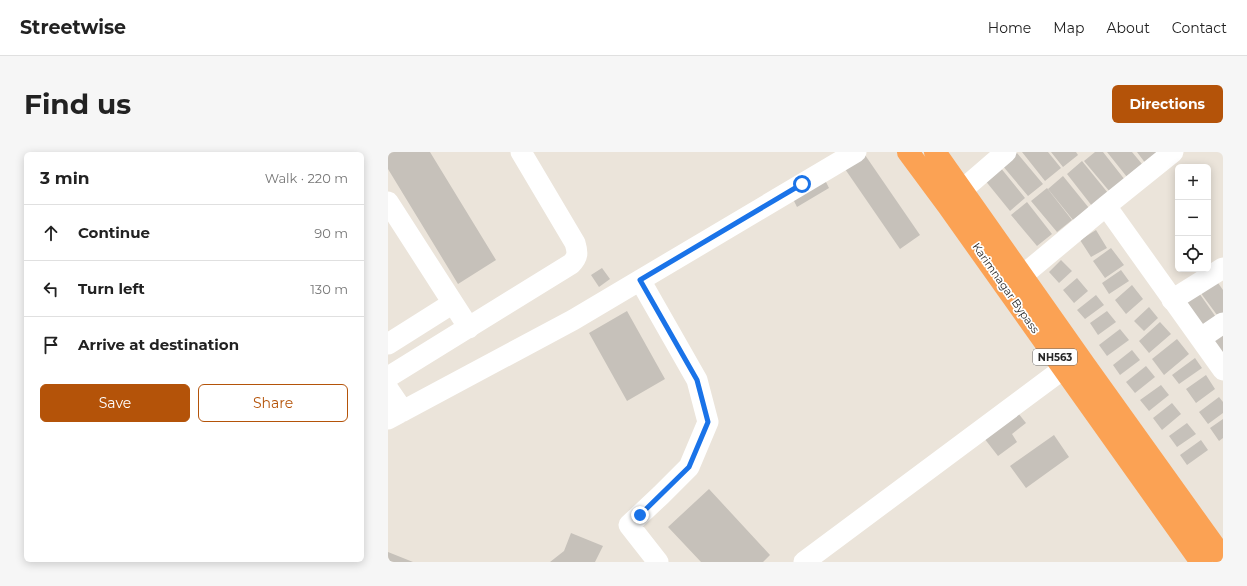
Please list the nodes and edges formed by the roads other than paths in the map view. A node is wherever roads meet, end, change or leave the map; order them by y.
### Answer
1 (521, 152) edge
2 (856, 152) edge
3 (908, 152) edge
4 (934, 152) edge
5 (1006, 152) edge
6 (1173, 152) edge
7 (961, 191) junction
8 (388, 202) edge
9 (1106, 206) junction
10 (1223, 268) edge
11 (1022, 276) junction
12 (640, 280) junction
13 (1172, 300) junction
14 (453, 303) junction
15 (1223, 323) edge
16 (469, 328) junction
17 (1201, 338) junction
18 (388, 344) edge
19 (1063, 369) junction
20 (1223, 370) edge
21 (388, 377) edge
22 (388, 389) edge
23 (395, 415) edge
24 (1215, 551) edge
25 (658, 562) edge
26 (804, 562) edge

1 - 16 street
2 - 12 street
3 - 19 highway, Karimnagar Bypass / NH563
4 - 7 highway, Karimnagar Bypass / NH563
5 - 7 street
6 - 9 street
7 - 11 highway, Karimnagar Bypass / NH563
8 - 14 street
9 - 11 street
9 - 13 street
10 - 13 street
11 - 24 highway, Karimnagar Bypass / NH563
12 - 23 street
12 - 25 street
13 - 17 street
14 - 16 street
14 - 18 street
15 - 17 street
16 - 21 street
17 - 20 street
19 - 24 highway, Karimnagar Bypass / NH563
19 - 26 street
22 - 23 street

